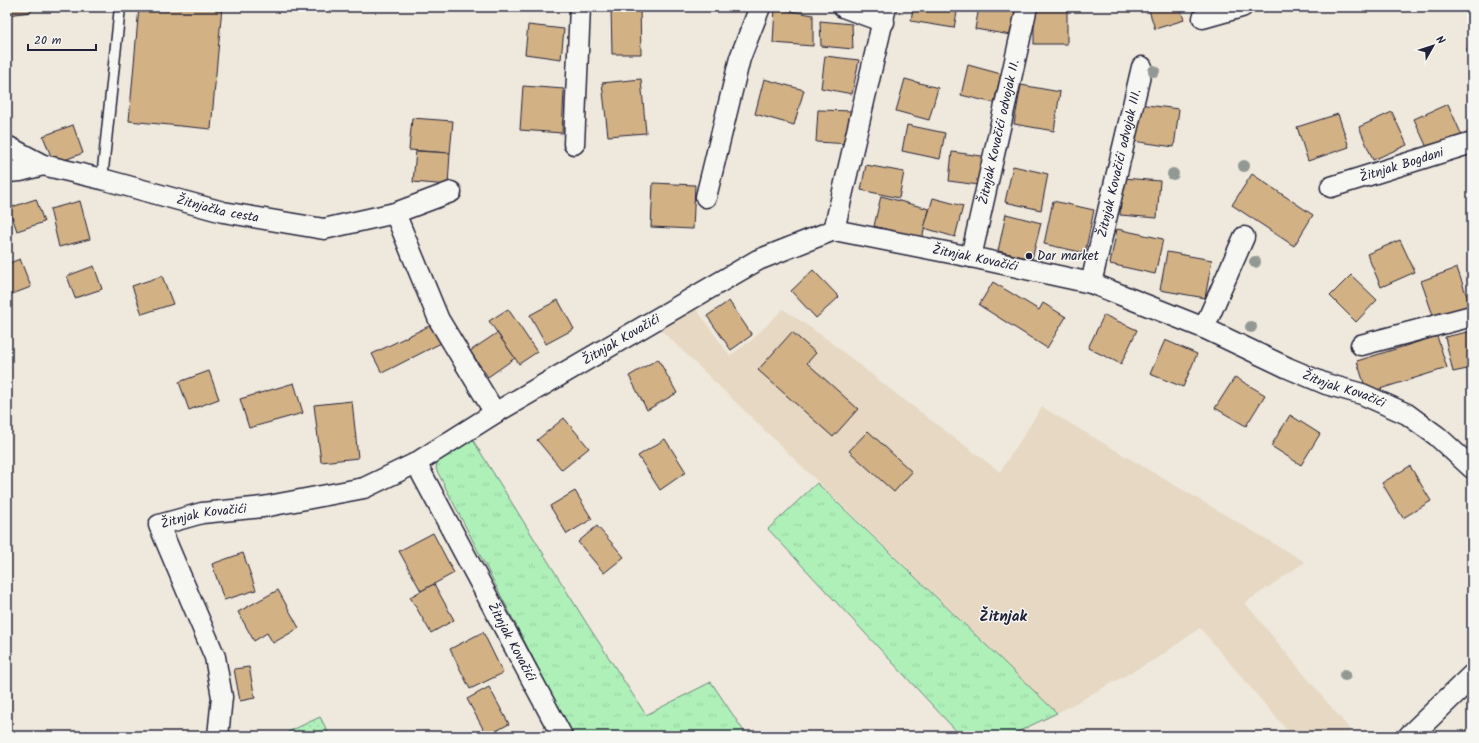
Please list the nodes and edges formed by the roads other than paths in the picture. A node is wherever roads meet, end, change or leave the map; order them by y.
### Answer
1 (120, 7) edge
2 (580, 7) edge
3 (760, 7) edge
4 (843, 7) edge
5 (1027, 7) edge
6 (1242, 7) edge
7 (885, 15) edge
8 (1203, 18) dead end
9 (1142, 67) dead end
10 (1472, 143) edge
11 (574, 144) dead end
12 (7, 146) edge
13 (43, 165) junction
14 (7, 172) edge
15 (102, 179) junction
16 (1331, 186) dead end
17 (451, 192) dead end
18 (706, 197) dead end
19 (395, 213) junction
20 (834, 230) junction
21 (1244, 236) dead end
22 (972, 257) junction
23 (1091, 283) junction
24 (1472, 316) edge
25 (1204, 328) junction
26 (1361, 345) dead end
27 (495, 413) junction
28 (416, 462) junction
29 (1472, 468) edge
30 (1472, 676) edge
31 (218, 736) edge
32 (562, 736) edge
33 (1410, 736) edge

1 - 15 lane
2 - 11 street
3 - 18 street
4 - 7 street
5 - 22 street, Žitnjak Kovačići odvojak II.
6 - 8 street
7 - 20 street
9 - 23 street, Žitnjak Kovačići odvojak III.
10 - 16 street, Žitnjak Bogdani
12 - 13 street, Žitnjačka cesta
13 - 14 street, Žitnjačka cesta
13 - 15 street, Žitnjačka cesta
15 - 19 street, Žitnjačka cesta
17 - 19 street, Žitnjačka cesta
19 - 27 street
20 - 22 street, Žitnjak Kovačići
20 - 27 street, Žitnjak Kovačići
21 - 25 street
22 - 23 street, Žitnjak Kovačići
23 - 25 street, Žitnjak Kovačići
24 - 26 street
25 - 29 street, Žitnjak Kovačići
27 - 28 street, Žitnjak Kovačići
28 - 31 street, Žitnjak Kovačići
28 - 32 street, Žitnjak Kovačići
30 - 33 street

